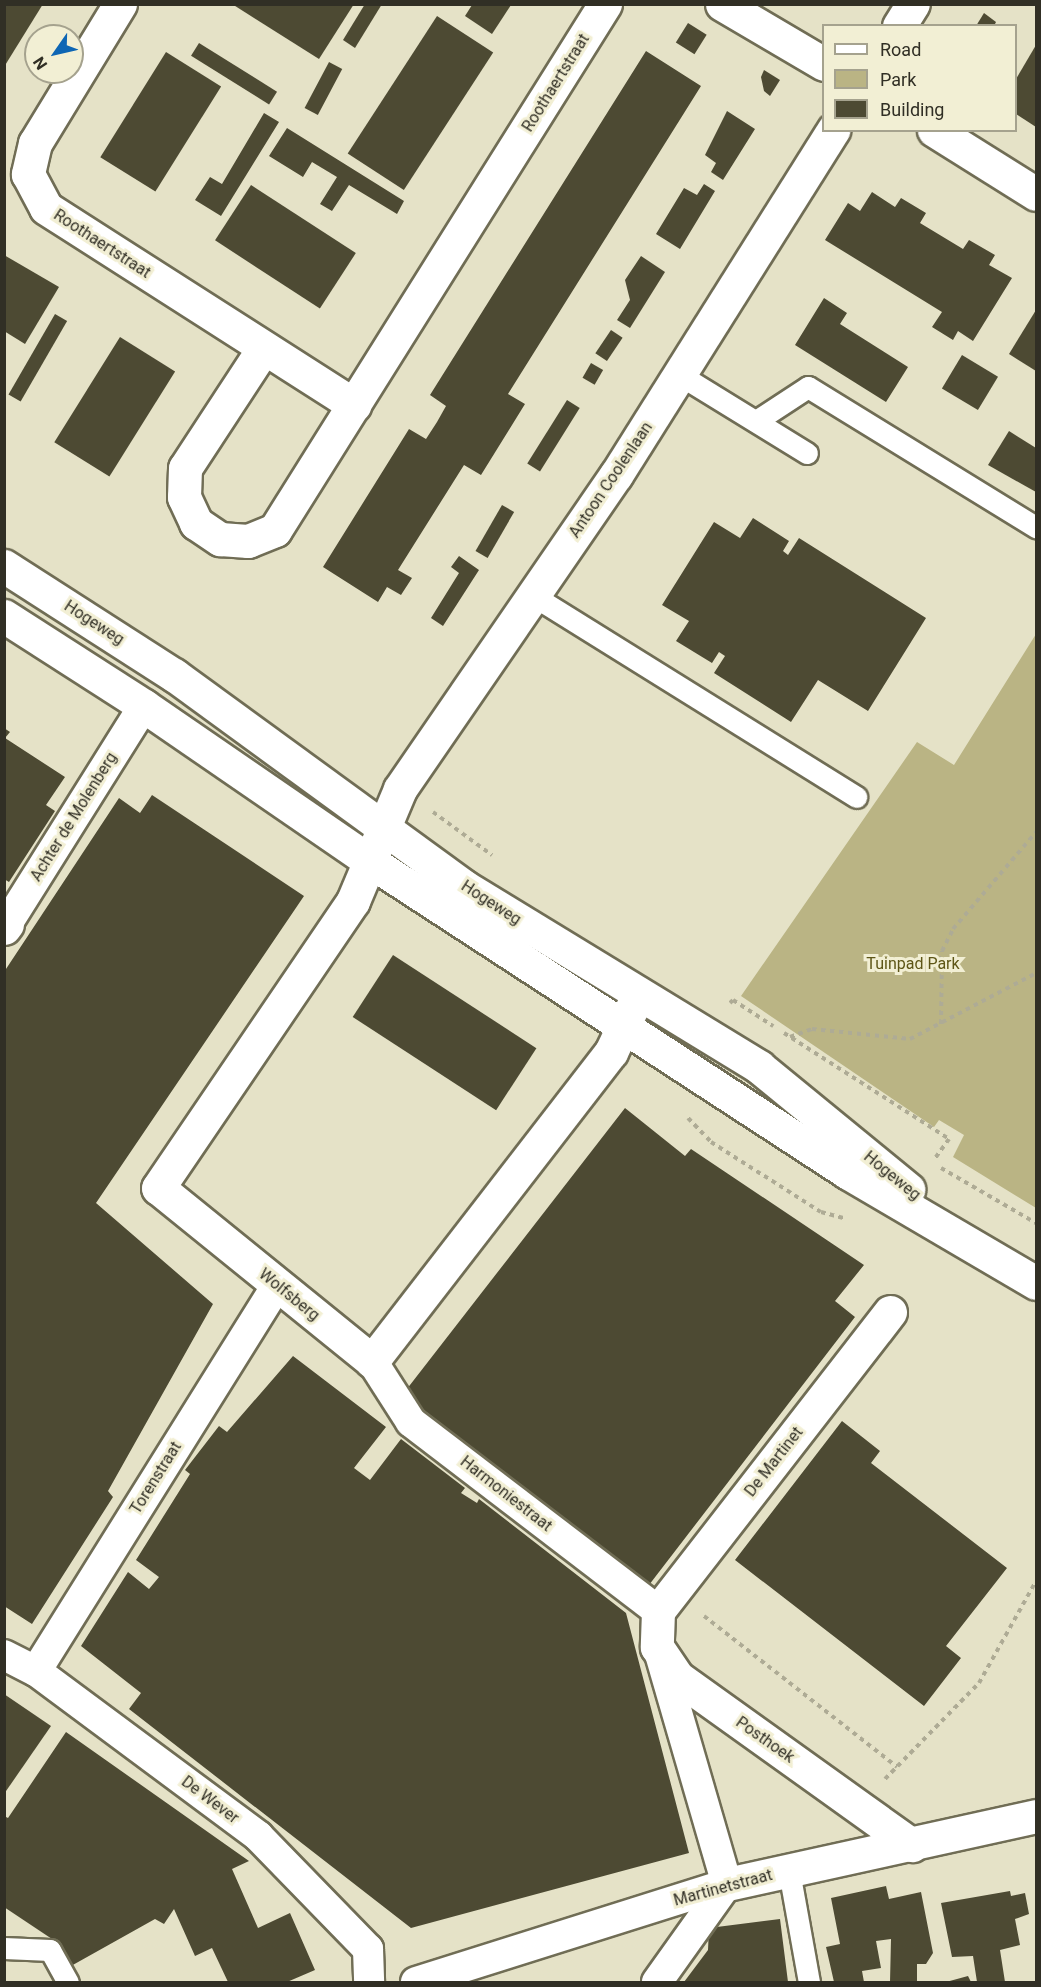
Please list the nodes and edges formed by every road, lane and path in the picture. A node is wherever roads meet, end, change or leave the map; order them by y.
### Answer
1 (120, 4) edge
2 (605, 4) edge
3 (722, 4) edge
4 (913, 4) edge
5 (900, 24) edge
6 (822, 63) edge
7 (832, 132) edge
8 (937, 132) edge
9 (1036, 194) edge
10 (263, 349) junction
11 (680, 375) junction
12 (354, 405) junction
13 (756, 421) junction
14 (807, 453) dead end
15 (1036, 526) edge
16 (4, 566) edge
17 (532, 594) junction
18 (4, 616) edge
19 (144, 706) junction
20 (856, 797) dead end
21 (382, 824) junction
22 (1036, 832) edge
23 (368, 860) junction
24 (5, 924) edge
25 (1036, 973) edge
26 (638, 995) junction
27 (724, 1013) dead end
28 (941, 1024) junction
29 (625, 1028) junction
30 (790, 1037) junction
31 (932, 1163) dead end
32 (974, 1243) junction
33 (1036, 1282) edge
34 (277, 1286) junction
35 (890, 1312) dead end
36 (372, 1361) junction
37 (1036, 1581) edge
38 (665, 1601) junction
39 (657, 1647) junction
40 (4, 1655) edge
41 (36, 1671) junction
42 (897, 1767) junction
43 (861, 1808) junction
44 (1036, 1816) edge
45 (912, 1845) junction
46 (789, 1871) junction
47 (727, 1884) junction
48 (4, 1948) edge
49 (68, 1983) edge
50 (369, 1983) edge
51 (416, 1983) edge
52 (657, 1983) edge
53 (809, 1983) edge

1 - 10 street, Roothaertstraat
2 - 12 street, Roothaertstraat
3 - 6 street
4 - 5 street
7 - 11 street, Antoon Coolenlaan
8 - 9 street
10 - 12 street, Roothaertstraat
10 - 12 street, Roothaertstraat
11 - 13 lane
11 - 17 street, Antoon Coolenlaan
13 - 14 lane
13 - 15 lane
16 - 21 street, Hogeweg
17 - 20 lane
17 - 21 street, Antoon Coolenlaan
18 - 19 street, Hogeweg
19 - 23 street, Hogeweg
19 - 24 street, Achter de Molenberg
21 - 23 street, Antoon Coolenlaan
21 - 26 street, Hogeweg
22 - 28 path
23 - 29 street, Hogeweg
23 - 34 street, Wolfsberg
25 - 28 path
26 - 29 street
26 - 32 street, Hogeweg
27 - 30 path
28 - 30 path
29 - 32 street, Hogeweg
29 - 36 street
30 - 31 path
32 - 33 street, Hogeweg
34 - 36 street, Wolfsberg
34 - 41 street, Torenstraat
35 - 38 street, De Martinet
36 - 38 street, Harmoniestraat
37 - 42 path
38 - 39 street
38 - 42 path
39 - 43 street, Posthoek
39 - 47 street
40 - 41 street, De Wever
41 - 50 street, De Wever
42 - 43 path
43 - 45 street, Posthoek
44 - 45 street, Martinetstraat
45 - 46 street, Martinetstraat
46 - 47 street, Martinetstraat
46 - 53 lane
47 - 51 street, Martinetstraat
47 - 52 street
48 - 49 lane

